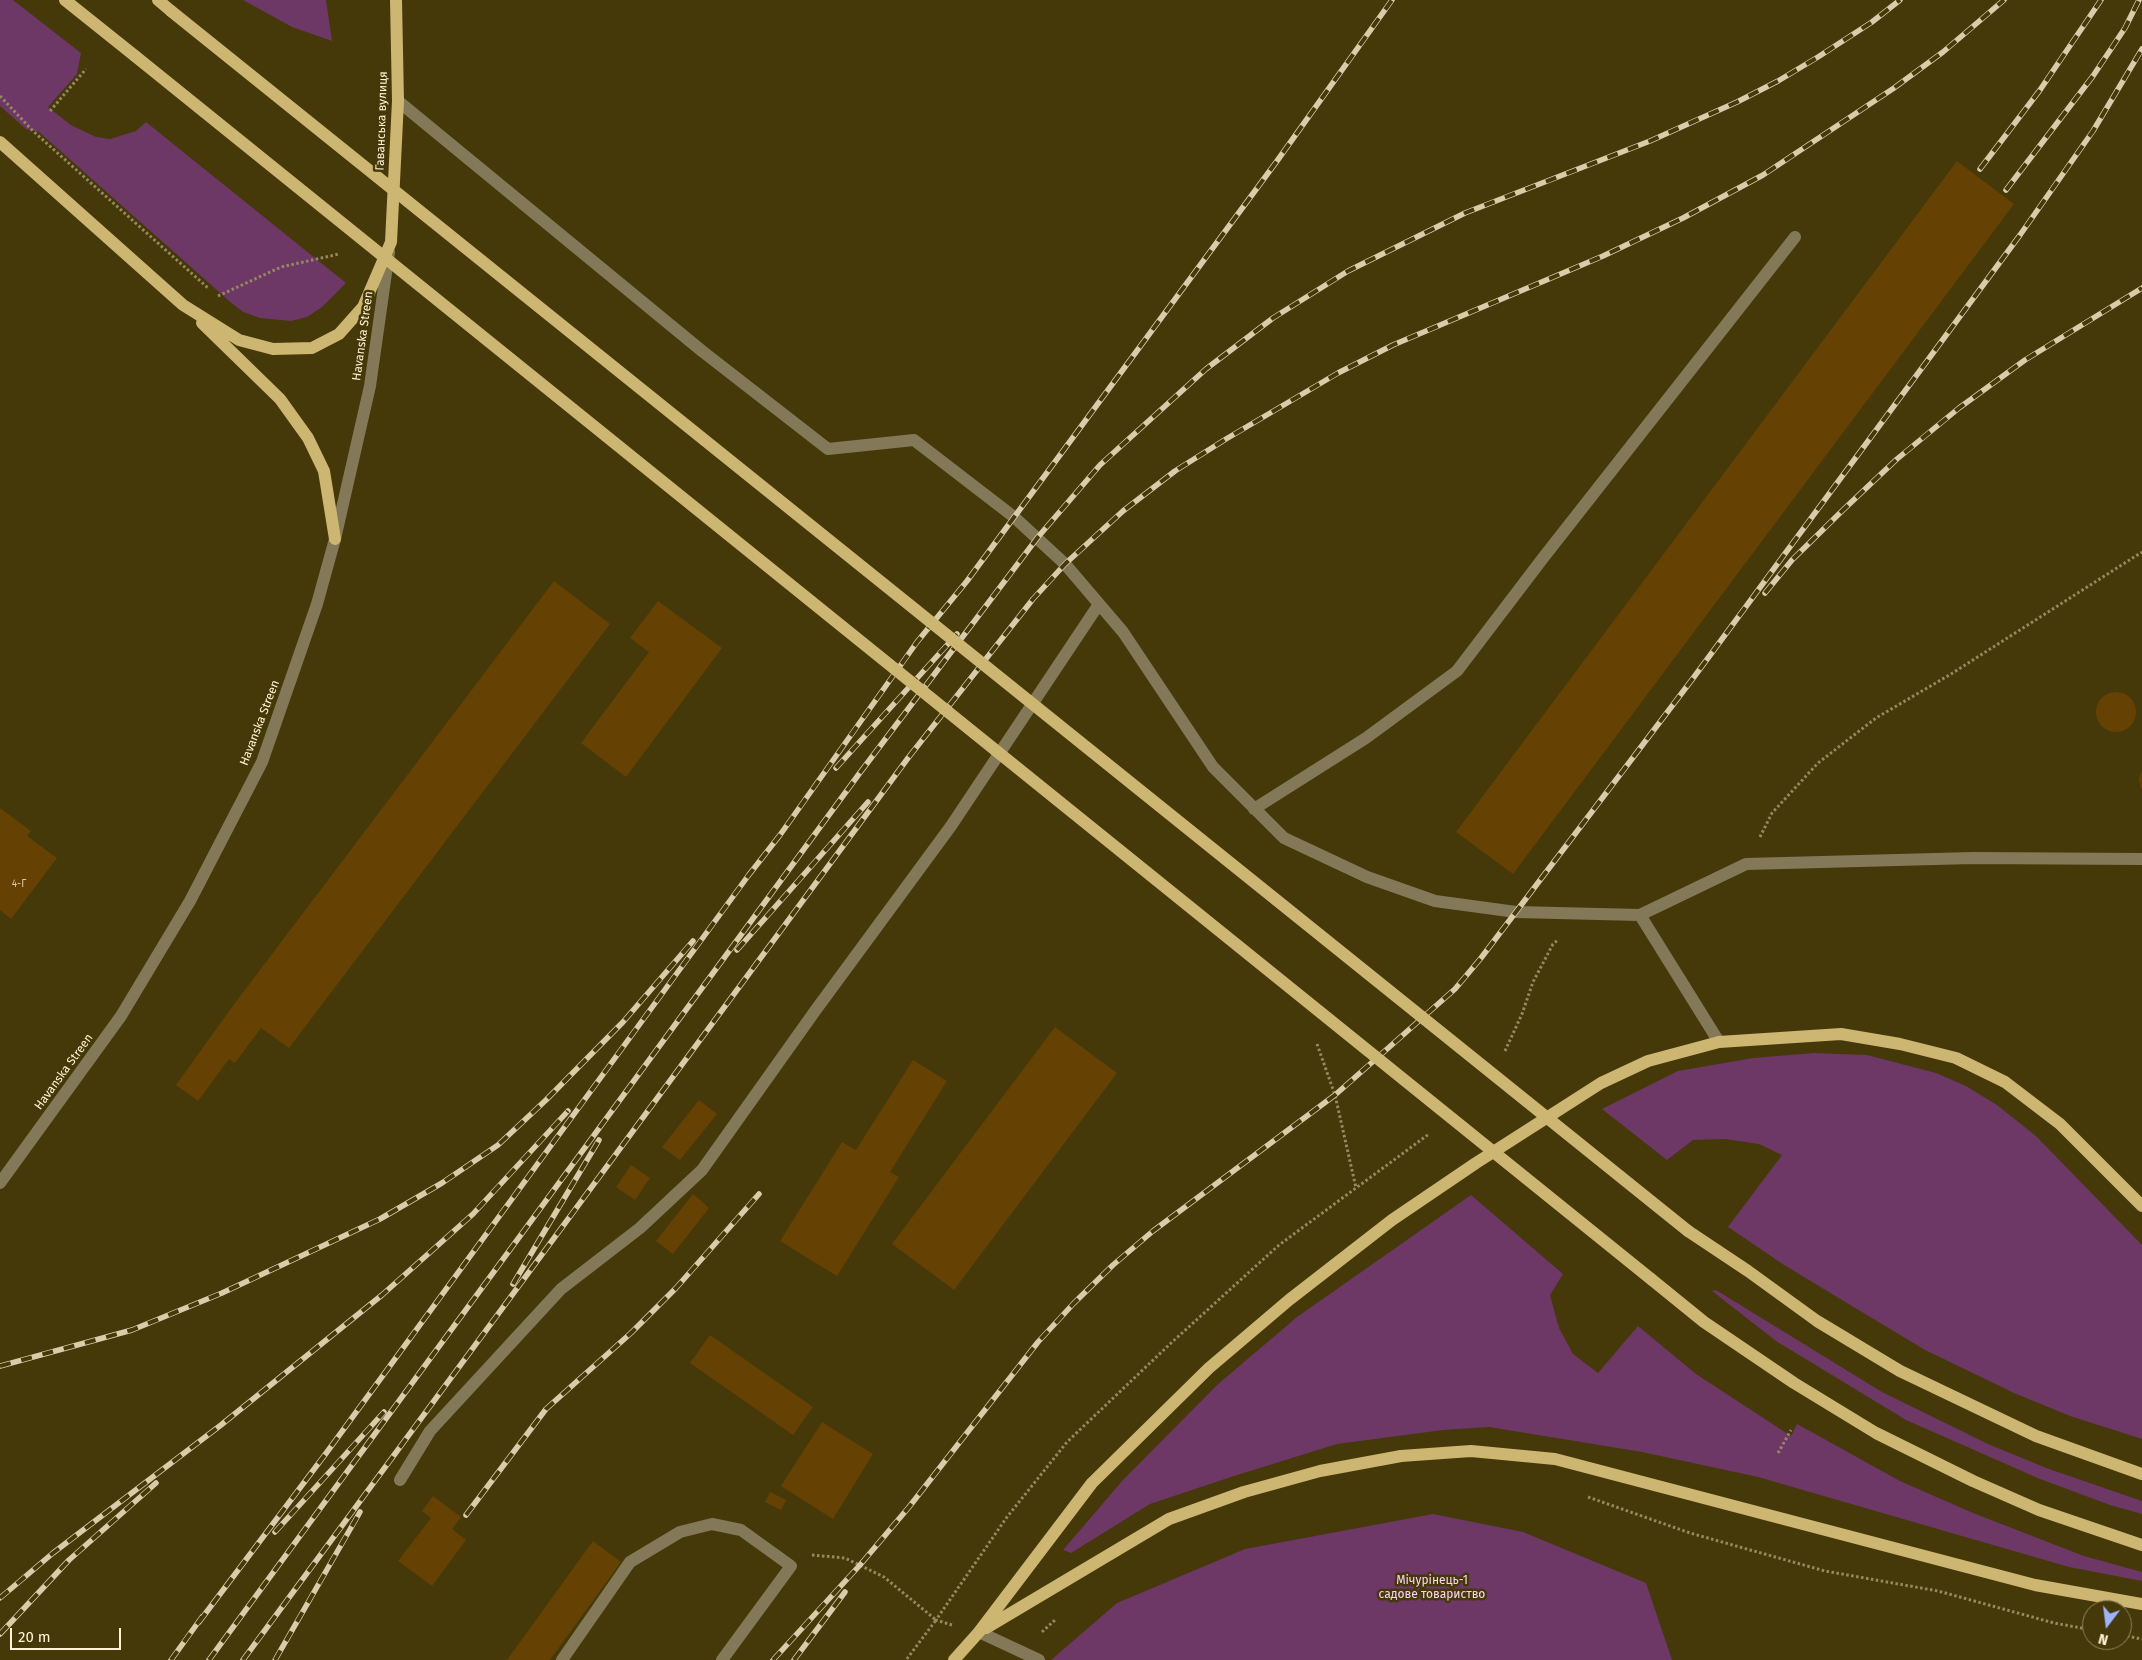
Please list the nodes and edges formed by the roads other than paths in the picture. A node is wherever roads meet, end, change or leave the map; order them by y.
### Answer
1 (65, 0) edge
2 (158, 0) edge
3 (396, 0) edge
4 (398, 101) junction
5 (0, 142) edge
6 (1795, 237) dead end
7 (391, 242) junction
8 (183, 305) junction
9 (335, 539) junction
10 (1099, 604) junction
11 (1254, 809) junction
12 (2142, 859) edge
13 (1640, 915) junction
14 (1719, 1042) junction
15 (0, 1182) edge
16 (2142, 1206) edge
17 (2142, 1474) edge
18 (400, 1480) dead end
19 (2142, 1545) edge
20 (2142, 1604) edge
21 (979, 1632) junction
22 (562, 1660) edge
23 (722, 1660) edge
24 (954, 1660) edge
25 (1039, 1660) edge

1 - 19 main road, bridge
2 - 17 main road, bridge
3 - 4 main road, Гаванська вулиця
4 - 7 main road, Гаванська вулиця
4 - 10 street
5 - 8 main road
6 - 11 street
7 - 8 main road
7 - 9 street, Havanska Streen
8 - 9 main road
9 - 15 street, Havanska Streen
10 - 11 street
10 - 18 street
11 - 13 street
12 - 13 street
13 - 14 street
14 - 16 main road
14 - 21 main road
20 - 21 main road
21 - 24 main road
21 - 25 street
22 - 23 street

